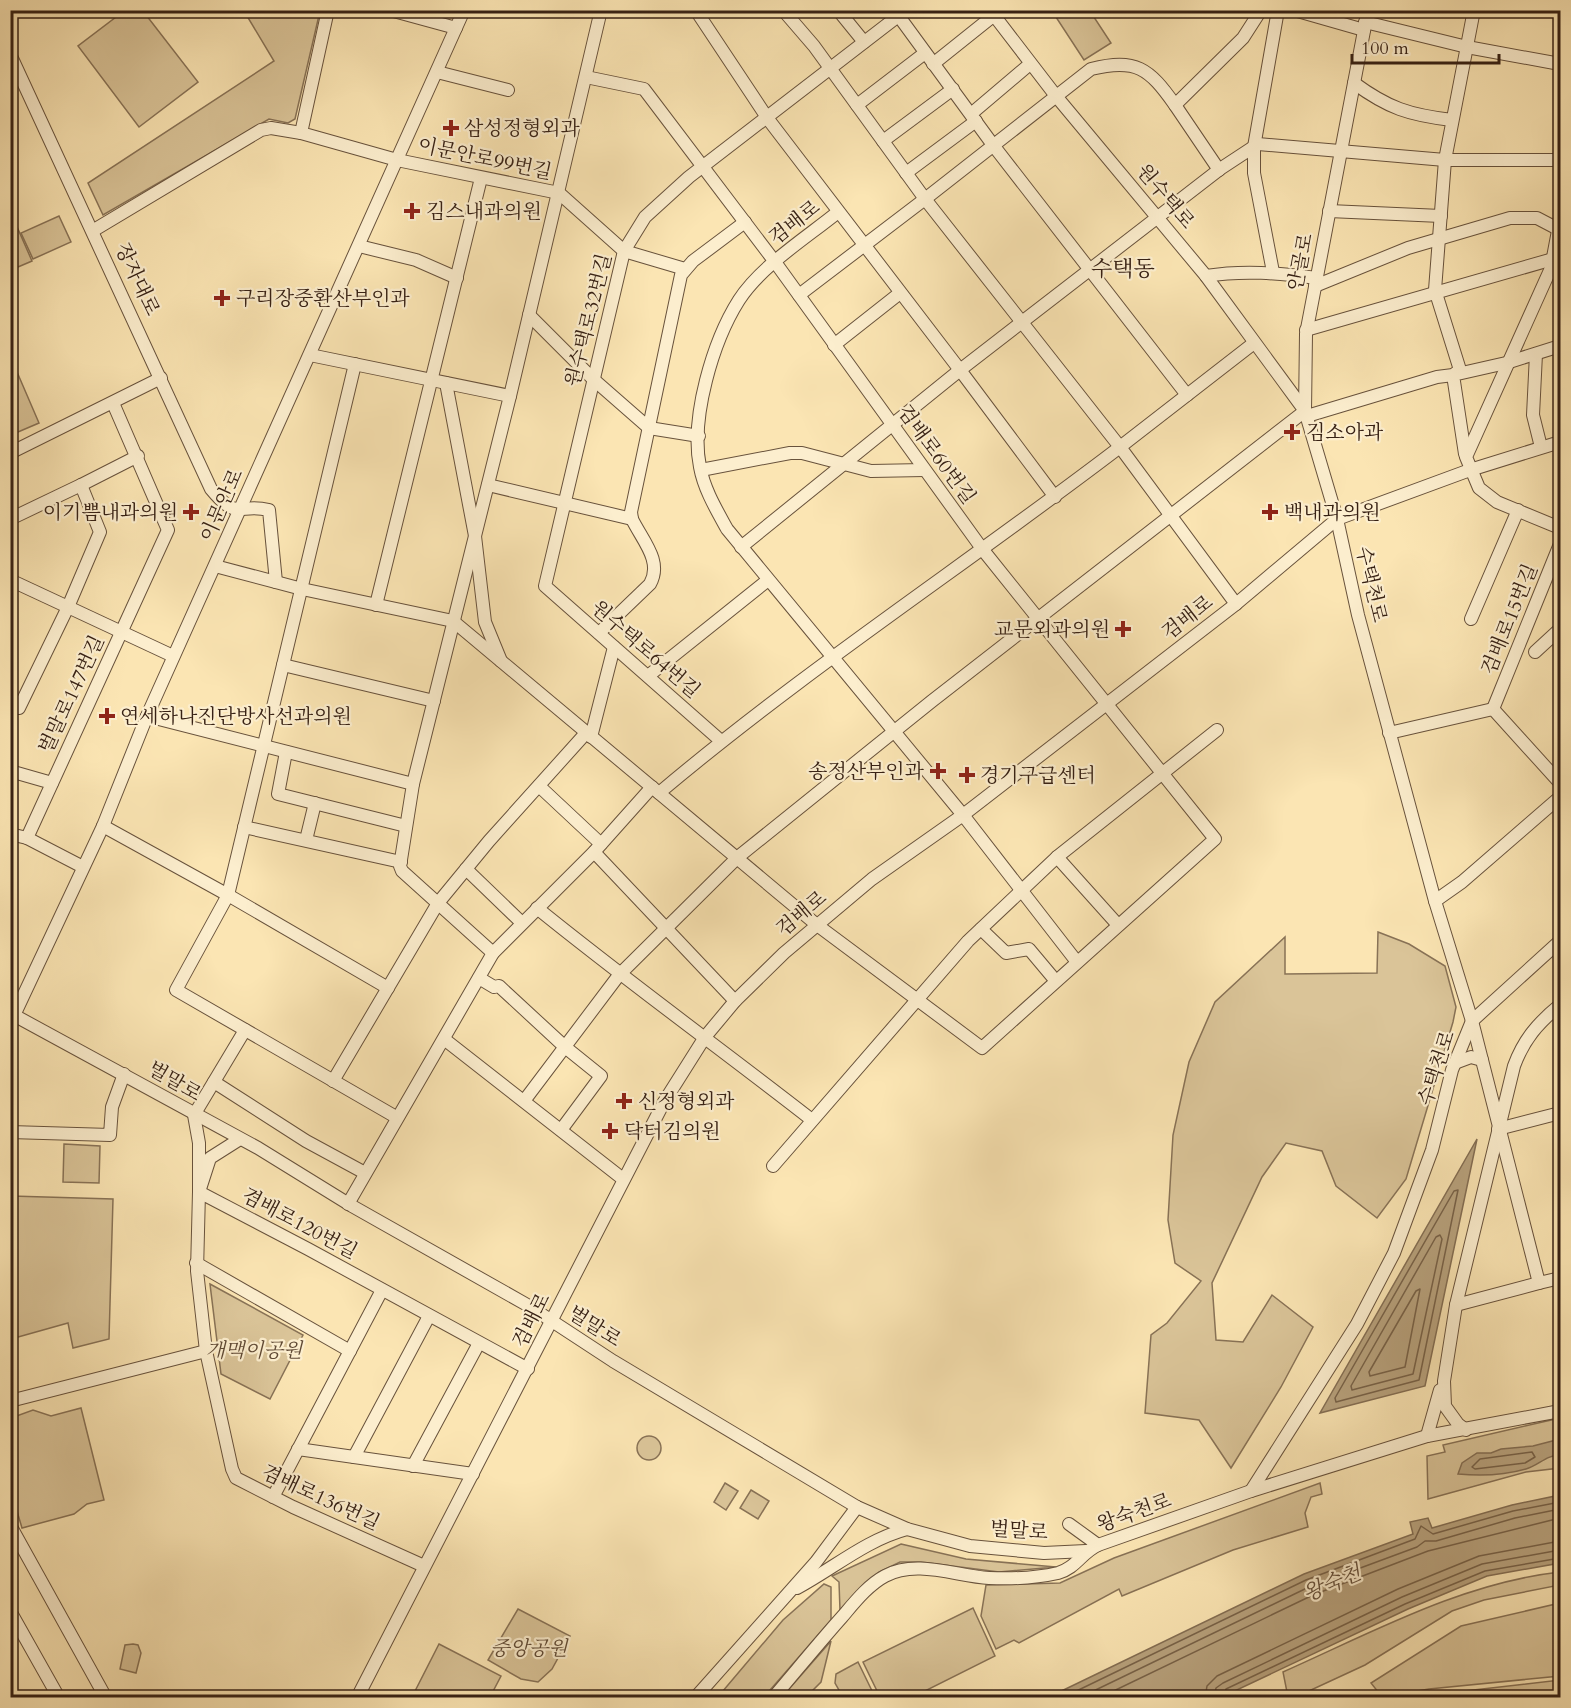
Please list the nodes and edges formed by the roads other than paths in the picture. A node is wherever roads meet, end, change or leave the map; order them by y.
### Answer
1 (328, 10) edge
2 (390, 10) edge
3 (464, 10) edge
4 (601, 10) edge
5 (783, 10) edge
6 (838, 10) edge
7 (1262, 10) edge
8 (1278, 10) edge
9 (1293, 10) edge
10 (1474, 10) edge
11 (695, 11) edge
12 (900, 12) edge
13 (992, 13) edge
14 (1366, 21) edge
15 (456, 28) junction
16 (864, 42) junction
17 (1467, 46) junction
18 (925, 53) junction
19 (10, 54) edge
20 (933, 64) junction
21 (1030, 64) junction
22 (1560, 64) edge
23 (831, 68) junction
24 (437, 72) junction
25 (586, 76) junction
26 (1354, 83) junction
27 (953, 89) junction
28 (508, 90) dead end
29 (1056, 96) junction
30 (857, 105) junction
31 (1175, 105) junction
32 (973, 117) junction
33 (768, 119) junction
34 (1452, 120) junction
35 (302, 133) junction
36 (883, 141) junction
37 (993, 145) junction
38 (1254, 147) junction
39 (1340, 152) junction
40 (397, 160) junction
41 (1445, 160) junction
42 (1560, 160) edge
43 (703, 166) junction
44 (1219, 170) junction
45 (906, 172) junction
46 (481, 178) junction
47 (559, 193) junction
48 (925, 199) junction
49 (1329, 211) junction
50 (838, 213) junction
51 (1441, 216) junction
52 (1159, 217) junction
53 (745, 222) junction
54 (1559, 225) edge
55 (94, 230) junction
56 (1438, 240) junction
57 (862, 245) junction
58 (359, 246) junction
59 (624, 251) junction
60 (1556, 258) edge
61 (775, 262) junction
62 (685, 269) junction
63 (1089, 269) junction
64 (1273, 272) junction
65 (1206, 276) junction
66 (457, 278) junction
67 (1316, 282) junction
68 (900, 293) junction
69 (1436, 293) junction
70 (799, 295) junction
71 (529, 315) junction
72 (1022, 322) junction
73 (1306, 330) junction
74 (1254, 343) junction
75 (834, 345) junction
76 (1560, 346) edge
77 (1536, 354) junction
78 (310, 355) junction
79 (1506, 363) junction
80 (355, 364) junction
81 (960, 370) junction
82 (1453, 375) junction
83 (161, 378) junction
84 (593, 379) junction
85 (432, 381) junction
86 (446, 383) junction
87 (1187, 395) junction
88 (510, 396) junction
89 (113, 403) junction
90 (1306, 413) junction
91 (890, 423) junction
92 (649, 428) junction
93 (699, 436) junction
94 (1560, 442) edge
95 (1120, 447) junction
96 (1541, 447) junction
97 (10, 453) edge
98 (138, 456) junction
99 (1468, 463) junction
100 (842, 464) junction
101 (701, 470) junction
102 (924, 470) junction
103 (81, 485) junction
104 (488, 485) junction
105 (1055, 497) junction
106 (564, 504) junction
107 (1518, 510) junction
108 (240, 511) junction
109 (1172, 514) junction
110 (10, 519) edge
111 (632, 519) junction
112 (1337, 519) junction
113 (1560, 528) edge
114 (475, 536) junction
115 (1560, 544) edge
116 (741, 547) junction
117 (982, 550) junction
118 (215, 566) junction
119 (10, 580) edge
120 (768, 580) junction
121 (276, 582) junction
122 (545, 586) joint
123 (302, 589) junction
124 (1236, 604) junction
125 (376, 605) junction
126 (68, 607) junction
127 (1038, 619) junction
128 (1471, 619) dead end
129 (453, 621) junction
130 (1560, 629) edge
131 (121, 633) junction
132 (599, 633) junction
133 (615, 647) junction
134 (1535, 652) dead end
135 (173, 656) junction
136 (831, 656) junction
137 (502, 663) junction
138 (283, 665) junction
139 (648, 676) junction
140 (434, 701) junction
141 (1105, 705) junction
142 (10, 707) edge
143 (1493, 709) junction
144 (147, 716) junction
145 (1217, 730) dead end
146 (894, 732) junction
147 (1389, 733) junction
148 (589, 735) junction
149 (721, 741) junction
150 (263, 746) junction
151 (286, 752) junction
152 (10, 771) edge
153 (1161, 772) junction
154 (52, 783) junction
155 (1560, 783) edge
156 (413, 784) junction
157 (539, 786) junction
158 (655, 790) junction
159 (1560, 797) edge
160 (315, 803) junction
161 (963, 815) junction
162 (103, 826) junction
163 (244, 826) junction
164 (406, 826) junction
165 (10, 834) edge
166 (27, 838) junction
167 (306, 840) junction
168 (598, 848) junction
169 (738, 857) junction
170 (1057, 857) junction
171 (400, 862) junction
172 (83, 867) junction
173 (466, 869) junction
174 (1022, 890) junction
175 (228, 895) junction
176 (1435, 901) junction
177 (438, 903) junction
178 (537, 908) junction
179 (522, 923) junction
180 (817, 925) junction
181 (1118, 925) junction
182 (666, 928) junction
183 (981, 929) junction
184 (1560, 941) edge
185 (493, 953) junction
186 (1077, 962) junction
187 (619, 975) junction
188 (479, 978) junction
189 (1054, 980) junction
190 (388, 988) junction
191 (917, 999) junction
192 (735, 1001) junction
193 (1560, 1005) edge
194 (12, 1017) edge
195 (1472, 1021) junction
196 (245, 1030) junction
197 (705, 1037) junction
198 (444, 1039) junction
199 (565, 1047) junction
200 (1482, 1060) junction
201 (1455, 1063) junction
202 (124, 1074) junction
203 (333, 1081) junction
204 (214, 1082) junction
205 (524, 1101) junction
206 (1560, 1113) edge
207 (194, 1115) junction
208 (396, 1117) junction
209 (812, 1120) junction
210 (1498, 1129) junction
211 (561, 1130) junction
212 (10, 1132) edge
213 (240, 1139) junction
214 (773, 1166) dead end
215 (365, 1173) junction
216 (623, 1179) junction
217 (199, 1192) junction
218 (348, 1204) junction
219 (196, 1263) junction
220 (1560, 1278) edge
221 (1539, 1284) junction
222 (382, 1290) junction
223 (1456, 1305) junction
224 (429, 1316) junction
225 (552, 1323) junction
226 (479, 1343) junction
227 (206, 1351) junction
228 (350, 1351) junction
229 (528, 1369) junction
230 (1444, 1381) junction
231 (10, 1401) edge
232 (1560, 1411) edge
233 (1466, 1430) junction
234 (1427, 1436) junction
235 (298, 1449) junction
236 (354, 1457) junction
237 (413, 1466) junction
238 (473, 1474) junction
239 (1251, 1491) junction
240 (273, 1497) junction
241 (857, 1507) junction
242 (1069, 1524) dead end
243 (10, 1526) edge
244 (907, 1529) junction
245 (1092, 1548) junction
246 (424, 1566) junction
247 (788, 1593) junction
248 (10, 1611) edge
249 (59, 1698) edge
250 (106, 1698) edge
251 (357, 1698) edge
252 (695, 1698) edge
253 (773, 1698) edge

1 - 35 street
2 - 15 street
3 - 15 street, 이문안로
4 - 25 street
5 - 23 street
6 - 16 street
7 - 31 street
8 - 38 street
9 - 14 street
10 - 17 street
11 - 33 street
12 - 16 street, 원수택로32번길
12 - 18 street
13 - 20 street
13 - 21 street, 원수택로
14 - 17 street
14 - 26 street, 안골로
15 - 24 street, 이문안로
16 - 23 street, 원수택로32번길
17 - 22 street
17 - 34 street
18 - 20 street
18 - 30 street
19 - 55 street, 장자대로
20 - 27 street
21 - 29 street, 원수택로
21 - 32 street
23 - 30 street
23 - 33 street, 원수택로32번길
24 - 28 street
24 - 40 street, 이문안로
25 - 43 street, 검배로60번길
25 - 47 street
26 - 34 street
26 - 39 street, 안골로
27 - 32 street
27 - 36 street
29 - 31 street
29 - 37 street
29 - 52 street, 원수택로
30 - 36 street
31 - 44 street
32 - 37 street
32 - 45 street
33 - 43 street, 원수택로32번길
33 - 50 street
34 - 41 street
35 - 40 street, 이문안로99번길
35 - 55 street, 이문안로99번길
36 - 45 street
37 - 48 street
37 - 63 street
38 - 39 street
38 - 44 street
38 - 64 street
39 - 41 street
39 - 49 street, 안골로
40 - 46 street, 이문안로99번길
40 - 58 street, 이문안로
41 - 42 street
41 - 51 street
43 - 53 street, 검배로60번길
43 - 59 street, 원수택로32번길
44 - 52 street
45 - 48 street
46 - 47 street, 이문안로99번길
46 - 66 street
47 - 59 street, 이문안로99번길
47 - 71 street
48 - 57 street
48 - 72 street
49 - 51 street
49 - 67 street, 안골로
50 - 57 street
50 - 61 street, 검배로
51 - 56 street
52 - 63 street
52 - 65 street, 원수택로
53 - 61 street, 검배로60번길
53 - 62 street
54 - 56 street
54 - 60 street
55 - 83 street, 장자대로
56 - 67 street
56 - 69 street
57 - 68 street
57 - 70 street
58 - 66 street
58 - 78 street, 이문안로
59 - 62 street, 이문안로99번길
59 - 84 street, 원수택로32번길
60 - 69 street
60 - 79 street
61 - 70 street, 검배로60번길
61 - 93 street, 검배로
62 - 92 street
63 - 72 street
63 - 87 street
64 - 65 street
64 - 67 street
65 - 74 street, 원수택로
66 - 85 street
67 - 73 street, 안골로
68 - 75 street
68 - 81 street
69 - 73 street
69 - 82 street
70 - 75 street, 검배로60번길
71 - 84 street
71 - 88 street
72 - 81 street
72 - 95 street
73 - 90 street, 안골로
74 - 87 street
74 - 90 street, 원수택로
75 - 91 street, 검배로60번길
76 - 77 street
77 - 79 street
77 - 96 street
78 - 80 street
78 - 108 street, 이문안로
79 - 82 street
79 - 99 street
80 - 85 street
80 - 123 street
81 - 91 street
81 - 105 street
82 - 90 street
82 - 99 street
83 - 89 street
83 - 108 street, 장자대로
84 - 92 street
84 - 106 street, 원수택로32번길
85 - 86 street
85 - 125 street
86 - 88 street
86 - 114 street
87 - 95 street
88 - 104 street
89 - 97 street
89 - 98 street, 벌말로147번길
90 - 109 street
90 - 112 street, 안골로
91 - 100 street
91 - 102 street, 검배로60번길
92 - 93 street
92 - 111 street
93 - 101 street, 검배로
94 - 96 street, 검배로
95 - 105 street
95 - 109 street
96 - 99 street, 검배로
98 - 103 street
98 - 131 street, 벌말로147번길
99 - 107 street
99 - 112 street, 검배로
100 - 101 street
100 - 102 street
100 - 116 street
101 - 116 street, 검배로
102 - 117 street, 검배로60번길
103 - 110 street
103 - 126 street
104 - 106 street
104 - 114 street
105 - 117 street
106 - 111 street
106 - 122 street, 원수택로32번길
107 - 113 street
107 - 128 street
108 - 118 street, 이문안로
108 - 121 street
109 - 124 street
109 - 127 street
111 - 132 street
112 - 124 street, 검배로
112 - 147 street, 수택천로
114 - 129 street
114 - 137 street
115 - 143 street, 검배로15번길
116 - 120 street, 검배로
117 - 127 street, 검배로60번길
117 - 136 street
118 - 121 street
118 - 135 street, 이문안로
119 - 126 street
120 - 136 street, 검배로
120 - 139 street
121 - 123 street
122 - 132 street, 원수택로64번길
123 - 125 street
123 - 138 street
124 - 141 street, 검배로
125 - 129 street
126 - 131 street
126 - 142 street
127 - 141 street, 검배로60번길
127 - 146 street
129 - 137 street
129 - 140 street
130 - 134 street
131 - 135 street
131 - 154 street, 벌말로147번길
132 - 133 street, 원수택로64번길
133 - 139 street, 원수택로64번길
133 - 148 street
135 - 144 street, 이문안로
136 - 146 street, 검배로
136 - 149 street
137 - 148 street
138 - 140 street
138 - 150 street
139 - 149 street, 원수택로64번길
140 - 156 street
141 - 153 street, 검배로60번길
141 - 161 street, 검배로
143 - 147 street
143 - 155 street
144 - 150 street
144 - 162 street, 이문안로
145 - 153 street
146 - 161 street, 검배로
146 - 169 street
147 - 176 street, 수택천로
148 - 157 street
148 - 158 street
149 - 158 street
150 - 151 street
150 - 163 street
151 - 156 street
151 - 160 street
152 - 154 street
153 - 170 street
153 - 181 street, 검배로60번길
154 - 166 street, 벌말로147번길
156 - 164 street
157 - 168 street
157 - 173 street
158 - 168 street
158 - 169 street
159 - 176 street
160 - 164 street
160 - 167 street
161 - 174 street, 검배로
161 - 180 street, 검배로
162 - 172 street, 이문안로
162 - 175 street
163 - 167 street
163 - 175 street
164 - 171 street
165 - 166 street
166 - 172 street
167 - 171 street
168 - 178 street
168 - 182 street
169 - 180 street
169 - 182 street
170 - 174 street
170 - 181 street
171 - 177 street
172 - 194 street, 이문안로
173 - 177 street
173 - 179 street
174 - 183 street
174 - 186 street, 검배로
175 - 190 street
175 - 196 street
176 - 195 street, 수택천로
177 - 185 street
177 - 190 street
178 - 179 street
178 - 187 street
179 - 185 street
180 - 191 street
180 - 192 street, 검배로
181 - 186 street
182 - 187 street
182 - 192 street
183 - 189 street
183 - 191 street
184 - 195 street
185 - 188 street
186 - 189 street
187 - 197 street
187 - 199 street
188 - 198 street
188 - 199 street
189 - 191 street
190 - 203 street
191 - 209 street
192 - 197 street, 검배로
193 - 210 street
194 - 202 street, 벌말로
195 - 200 street
195 - 201 street, 수택천로
196 - 203 street
196 - 204 street
197 - 209 street
197 - 216 street, 검배로
198 - 205 street
198 - 208 street
199 - 205 street
199 - 211 street
200 - 201 street
200 - 210 street
201 - 239 street, 수택천로
202 - 207 street, 벌말로
202 - 212 street
203 - 208 street
204 - 207 street
204 - 215 street
205 - 211 street
206 - 210 street
207 - 213 street, 벌말로
207 - 217 street
208 - 215 street
209 - 214 street
210 - 221 street
210 - 223 street
211 - 216 street
213 - 217 street
213 - 218 street, 벌말로
215 - 218 street
216 - 225 street, 검배로
217 - 219 street, 겸배로136번길
217 - 222 street, 겸배로120번길
218 - 225 street, 벌말로
219 - 227 street, 겸배로136번길
219 - 228 street
220 - 221 street
221 - 223 street
222 - 224 street, 겸배로120번길
222 - 228 street
223 - 230 street
224 - 226 street, 겸배로120번길
224 - 236 street
225 - 229 street, 검배로
225 - 241 street, 벌말로
226 - 229 street, 겸배로120번길
226 - 237 street
227 - 231 street
227 - 240 street, 겸배로136번길
228 - 235 street
229 - 238 street, 검배로
230 - 233 street
230 - 234 street
232 - 233 street, 왕숙천로
233 - 234 street, 왕숙천로
234 - 239 street, 왕숙천로
235 - 236 street
235 - 240 street
236 - 237 street
237 - 238 street
238 - 246 street, 검배로
239 - 245 street, 왕숙천로
240 - 246 street, 겸배로136번길
241 - 244 street, 벌말로
241 - 247 street
242 - 245 street
243 - 250 street
244 - 245 street, 벌말로
244 - 247 street
245 - 253 street, 왕숙천로
246 - 251 street, 검배로
247 - 252 street
248 - 249 street

